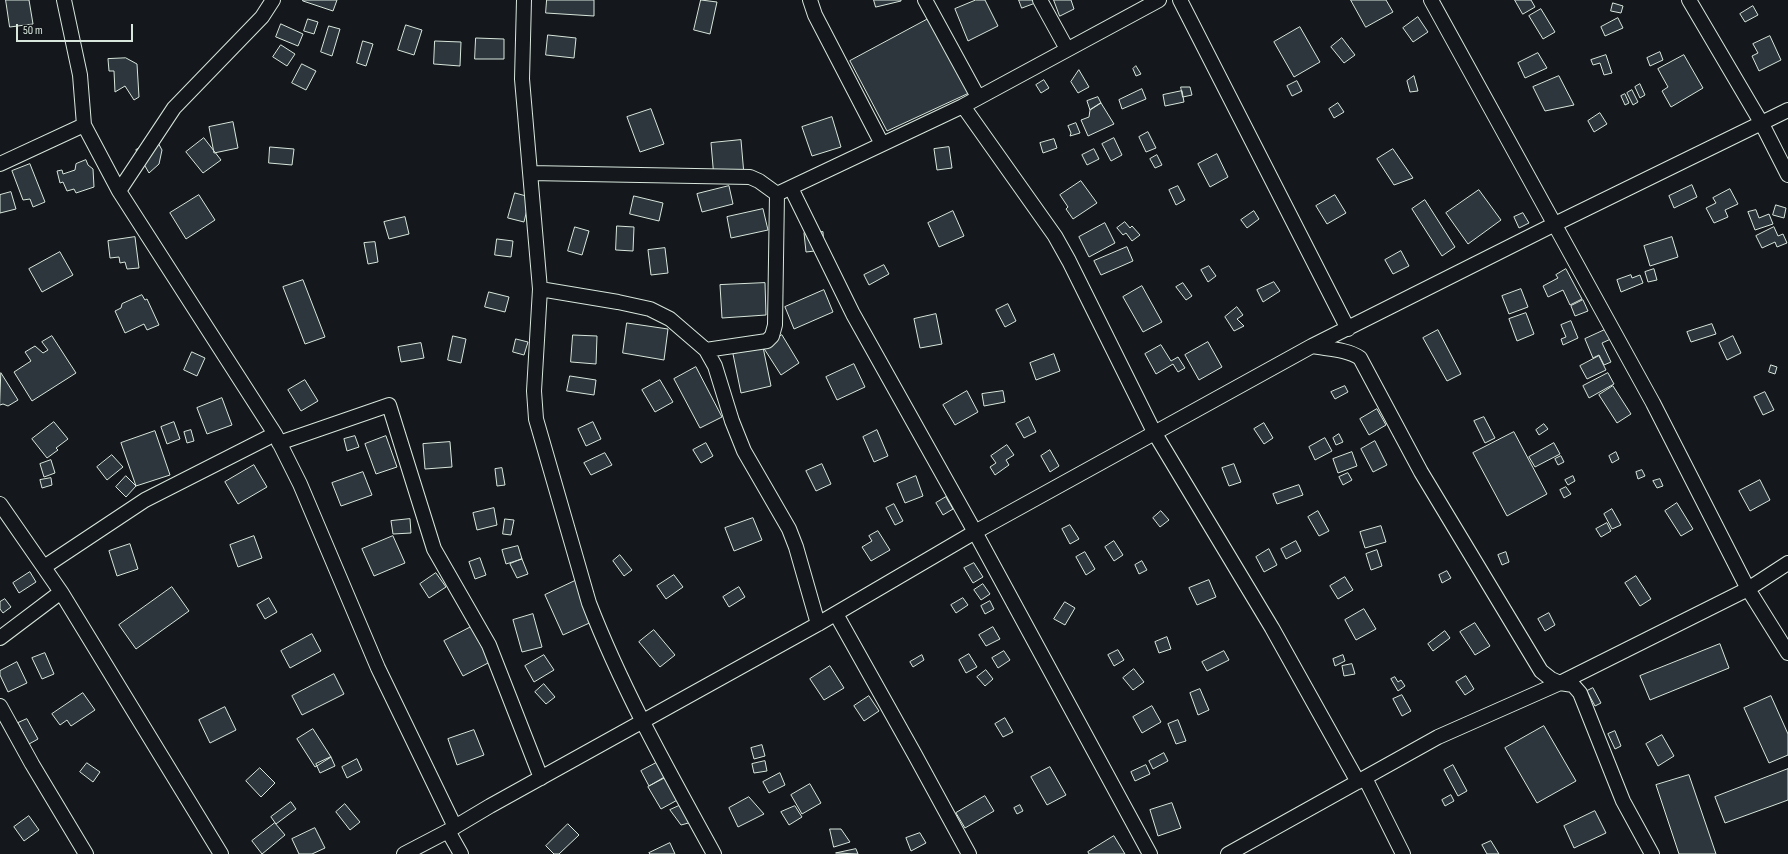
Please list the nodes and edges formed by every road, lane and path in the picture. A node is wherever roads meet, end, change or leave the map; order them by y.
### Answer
1 (64, 0) edge
2 (273, 0) edge
3 (524, 0) edge
4 (810, 0) edge
5 (925, 0) edge
6 (1040, 0) edge
7 (1159, 0) edge
8 (1180, 0) edge
9 (1431, 0) edge
10 (1689, 0) edge
11 (1067, 49) junction
12 (978, 97) junction
13 (963, 106) junction
14 (1788, 110) edge
15 (84, 124) junction
16 (1762, 124) junction
17 (882, 144) junction
18 (0, 164) edge
19 (530, 173) junction
20 (1788, 175) edge
21 (791, 188) junction
22 (119, 191) junction
23 (777, 194) junction
24 (1555, 224) junction
25 (540, 290) junction
26 (1348, 329) junction
27 (1312, 346) junction
28 (706, 350) junction
29 (1154, 432) junction
30 (277, 439) junction
31 (0, 504) edge
32 (975, 532) junction
33 (1788, 563) edge
34 (44, 567) junction
35 (1748, 588) junction
36 (61, 592) junction
37 (836, 614) junction
38 (818, 624) junction
39 (0, 638) edge
40 (1788, 653) edge
41 (1560, 683) junction
42 (0, 706) edge
43 (643, 723) junction
44 (542, 778) junction
45 (1361, 780) junction
46 (452, 829) junction
47 (86, 854) edge
48 (221, 854) edge
49 (404, 854) edge
50 (461, 854) edge
51 (714, 854) edge
52 (969, 854) edge
53 (1150, 854) edge
54 (1228, 854) edge
55 (1403, 854) edge
56 (1652, 854) edge

1 - 15 street
2 - 22 street
3 - 19 street
4 - 17 street
5 - 12 street
6 - 11 street
7 - 11 street
8 - 26 street
9 - 24 street
10 - 16 street
11 - 12 street
12 - 13 street
13 - 17 street
13 - 29 street
14 - 16 street
15 - 18 street
15 - 22 street
16 - 20 street
16 - 24 street
17 - 21 street
19 - 23 street
19 - 25 street
21 - 23 street
21 - 32 street
22 - 30 street
23 - 28 street
24 - 26 street
24 - 35 street
25 - 28 street
25 - 43 street
26 - 27 street
27 - 29 street
27 - 41 street
28 - 38 street
29 - 32 street
29 - 45 street
30 - 34 street
30 - 44 street
30 - 46 street
31 - 34 street
32 - 37 street
32 - 53 street
33 - 35 street
34 - 36 street
35 - 40 street
35 - 41 street
36 - 39 street
36 - 48 street
37 - 38 street
37 - 52 street
38 - 43 street
41 - 45 street
41 - 56 street
42 - 47 street
43 - 44 street
43 - 51 street
44 - 46 street
45 - 54 street
45 - 55 street
46 - 49 street
46 - 50 street

